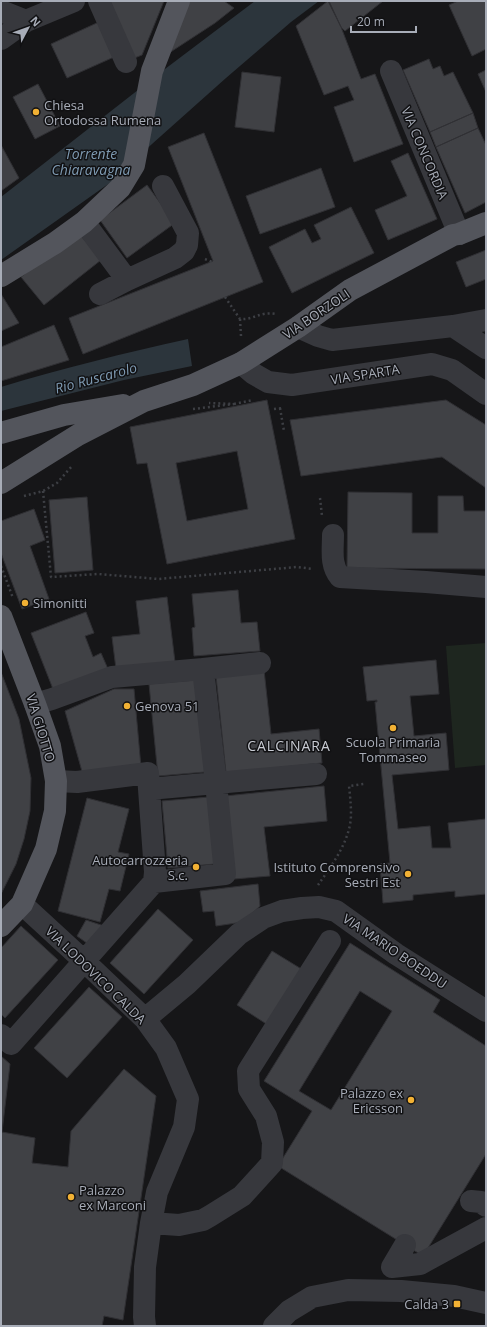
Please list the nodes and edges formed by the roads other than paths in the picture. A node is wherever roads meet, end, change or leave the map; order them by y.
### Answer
1 (74, 1) edge
2 (99, 1) edge
3 (179, 1) edge
4 (1, 11) edge
5 (26, 21) junction
6 (1, 39) edge
7 (126, 62) dead end
8 (391, 71) dead end
9 (163, 186) dead end
10 (84, 222) junction
11 (486, 223) edge
12 (459, 234) junction
13 (1, 276) edge
14 (127, 280) junction
15 (100, 294) dead end
16 (486, 320) edge
17 (452, 326) junction
18 (298, 327) junction
19 (486, 348) edge
20 (241, 363) junction
21 (486, 394) edge
22 (144, 402) junction
23 (1, 433) edge
24 (1, 483) edge
25 (333, 535) dead end
26 (486, 587) edge
27 (1, 616) edge
28 (260, 663) dead end
29 (203, 669) junction
30 (35, 704) junction
31 (316, 774) dead end
32 (56, 781) junction
33 (148, 781) junction
34 (216, 782) junction
35 (154, 882) junction
36 (22, 904) junction
37 (1, 926) edge
38 (330, 941) dead end
39 (84, 961) junction
40 (486, 1011) edge
41 (145, 1019) junction
42 (1, 1035) edge
43 (151, 1222) junction
44 (486, 1228) edge
45 (405, 1245) dead end
46 (486, 1303) edge
47 (145, 1326) edge
48 (274, 1326) edge

1 - 5 street
2 - 7 street
3 - 10 main road
4 - 5 street
5 - 6 street
8 - 12 street, VIA CONCORDIA
9 - 14 street
10 - 13 main road
10 - 14 street
11 - 12 main road, VIA BORZOLI
12 - 18 main road, VIA BORZOLI
14 - 15 street
16 - 17 street
17 - 18 street
17 - 19 street
18 - 20 main road, VIA BORZOLI
20 - 21 street, VIA SPARTA
20 - 22 main road, VIA BORZOLI
22 - 23 main road, VIA BORZOLI
22 - 24 main road, VIA BORZOLI
25 - 26 street
27 - 30 main road, VIA GIOTTO
28 - 29 street
29 - 30 street
29 - 34 street
30 - 32 main road, VIA GIOTTO
31 - 34 street
32 - 33 street
32 - 36 main road, VIA GIOTTO
33 - 34 street
33 - 35 street
34 - 35 street
35 - 39 street
36 - 37 main road, VIA GIOTTO
36 - 39 street, VIA LODOVICO CALDA
38 - 43 street
39 - 41 street, VIA LODOVICO CALDA
39 - 42 street
40 - 41 street, VIA MARIO BOEDDU
41 - 43 street, VIA LODOVICO CALDA
43 - 47 street, VIA LODOVICO CALDA
44 - 45 street
46 - 48 street

